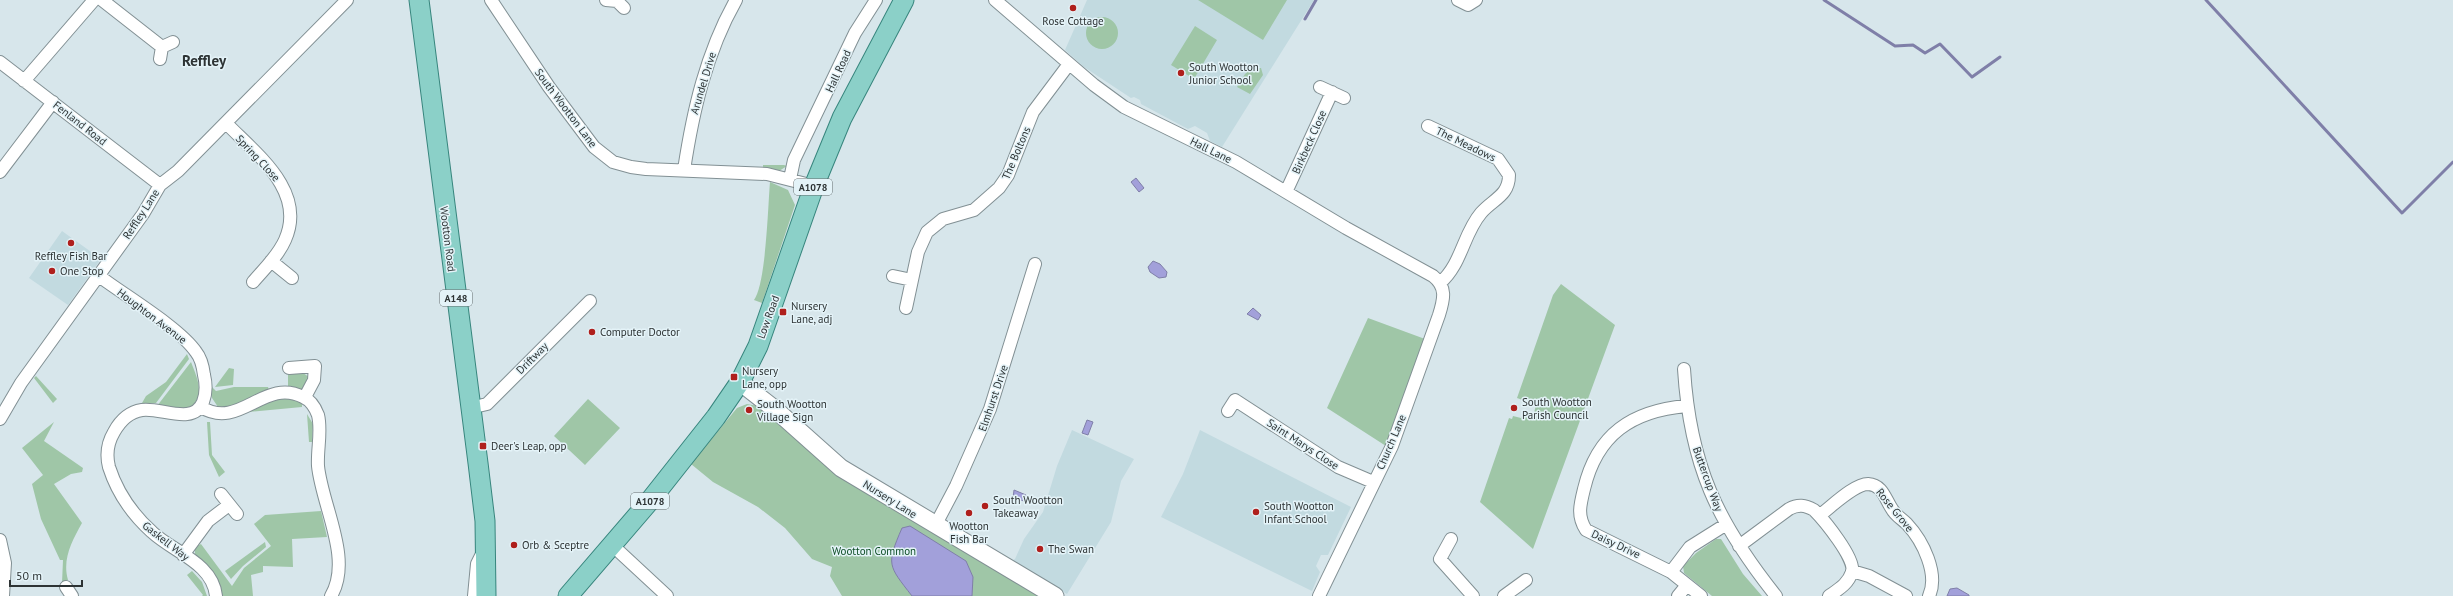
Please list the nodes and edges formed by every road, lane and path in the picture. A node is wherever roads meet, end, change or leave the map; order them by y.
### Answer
1 (94, 0) edge
2 (102, 0) edge
3 (347, 0) edge
4 (418, 0) edge
5 (491, 0) edge
6 (736, 0) edge
7 (876, 0) edge
8 (904, 0) edge
9 (995, 0) edge
10 (1458, 0) edge
11 (1476, 0) edge
12 (160, 59) dead end
13 (0, 62) edge
14 (1069, 64) junction
15 (24, 81) junction
16 (1320, 87) dead end
17 (1332, 92) junction
18 (1344, 98) dead end
19 (53, 102) junction
20 (226, 124) junction
21 (1428, 126) dead end
22 (684, 170) junction
23 (0, 172) edge
24 (790, 179) junction
25 (160, 185) junction
26 (814, 186) junction
27 (1286, 192) junction
28 (271, 261) junction
29 (1035, 264) dead end
30 (98, 276) junction
31 (893, 276) dead end
32 (292, 278) dead end
33 (912, 280) junction
34 (254, 282) dead end
35 (1440, 283) junction
36 (590, 300) dead end
37 (906, 308) dead end
38 (289, 368) dead end
39 (1684, 369) dead end
40 (740, 382) junction
41 (305, 398) junction
42 (201, 406) junction
43 (1686, 406) junction
44 (470, 408) junction
45 (1228, 411) dead end
46 (0, 419) edge
47 (1373, 482) junction
48 (221, 494) dead end
49 (1820, 515) junction
50 (1726, 525) junction
51 (936, 526) junction
52 (1451, 539) dead end
53 (0, 540) edge
54 (611, 544) junction
55 (1739, 546) junction
56 (485, 550) junction
57 (183, 555) junction
58 (1852, 571) junction
59 (1671, 572) junction
60 (1526, 580) dead end
61 (1687, 585) junction
62 (3, 596) edge
63 (216, 596) edge
64 (331, 596) edge
65 (474, 596) edge
66 (486, 596) edge
67 (568, 596) edge
68 (667, 596) edge
69 (1055, 596) edge
70 (1319, 596) edge
71 (1473, 596) edge
72 (1504, 596) edge
73 (1678, 596) edge
74 (1701, 596) edge
75 (1776, 596) edge
76 (1829, 596) edge
77 (1906, 596) edge
78 (1929, 596) edge

1 - 15 street
2 - 12 street
3 - 20 street, Reffley Lane
4 - 44 main road, Wootton Road / A148
5 - 22 street, South Wootton Lane
6 - 22 street, Arundel Drive
7 - 24 street, Hall Road
8 - 26 main road, Low Road / A1078
9 - 14 street, Hall Lane
10 - 11 street
13 - 15 street, Fenland Road
14 - 27 street, Hall Lane
14 - 33 street, The Boltons
15 - 19 street, Fenland Road
16 - 17 street
17 - 18 street
17 - 27 street, Birkbeck Close
19 - 23 street
19 - 25 street, Fenland Road
20 - 25 street, Reffley Lane
20 - 28 street, Spring Close
21 - 35 street, The Meadows
22 - 24 street, South Wootton Lane
24 - 26 street, South Wootton Lane
25 - 30 street, Reffley Lane
26 - 40 main road, Low Road / A1078
27 - 35 street, Hall Lane
28 - 32 street
28 - 34 street, Spring Close
29 - 51 street, Elmhurst Drive
30 - 42 street, Houghton Avenue
30 - 46 street, Reffley Lane
31 - 33 street
33 - 37 street, The Boltons
35 - 47 street, Church Lane
36 - 44 street, Driftway
38 - 41 street
39 - 43 street, Buttercup Way
40 - 51 street, Nursery Lane
40 - 54 main road, Low Road / A1078
41 - 42 street
41 - 64 street
42 - 57 street, Gaskell Way
43 - 50 street, Buttercup Way
43 - 59 street, Daisy Drive
44 - 56 main road, Wootton Road / A148
45 - 47 street, Saint Marys Close
47 - 70 street, Church Lane
48 - 57 street
49 - 55 street
49 - 58 street
49 - 78 street, Rose Grove
50 - 55 street, Buttercup Way
50 - 59 street
51 - 69 street, Nursery Lane
52 - 71 street
53 - 62 street
54 - 67 main road, Low Road / A1078
54 - 68 street
55 - 75 street, Buttercup Way
56 - 65 street, Wootton Road
56 - 66 main road, Wootton Road / A148
57 - 63 street, Gaskell Way
58 - 76 street
58 - 77 street
59 - 61 street, Daisy Drive
60 - 72 street
61 - 73 street
61 - 74 street, Daisy Drive

